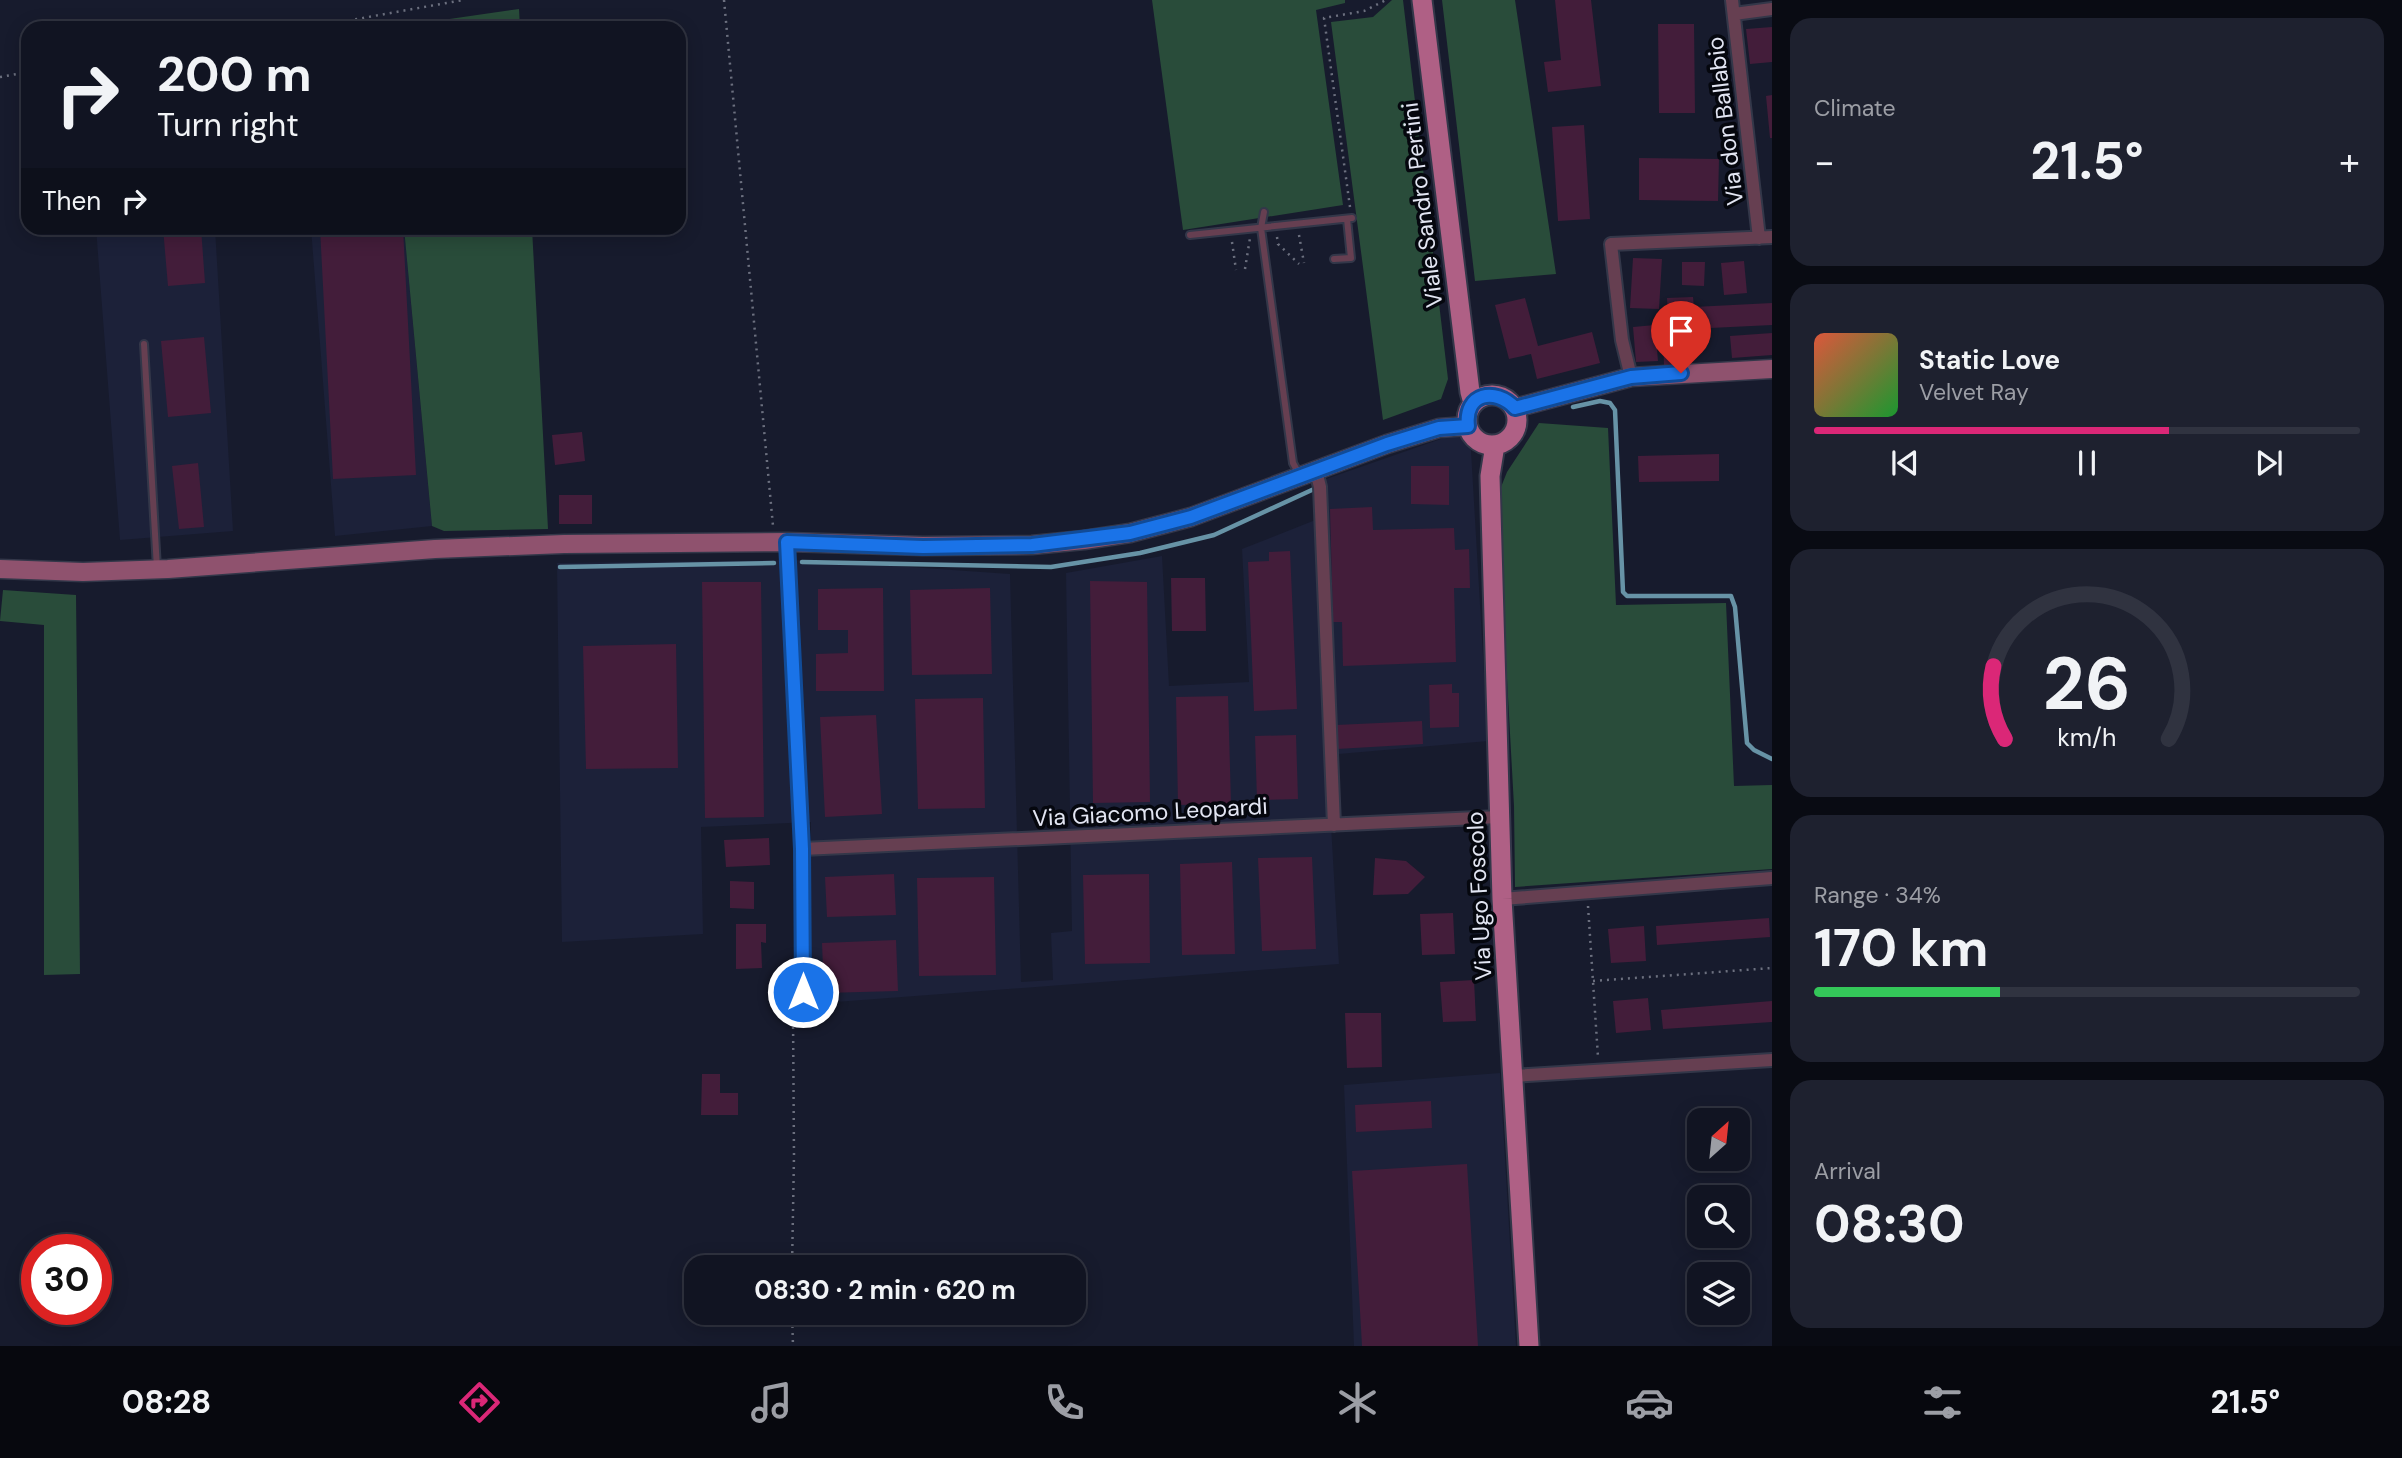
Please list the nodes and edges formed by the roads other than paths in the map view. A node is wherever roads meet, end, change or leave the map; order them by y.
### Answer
1 (1422, 0) edge
2 (1732, 0) edge
3 (1772, 9) edge
4 (1734, 14) junction
5 (1265, 212) dead end
6 (1261, 228) junction
7 (1190, 234) dead end
8 (1766, 237) edge
9 (1334, 259) dead end
10 (145, 344) dead end
11 (1772, 369) edge
12 (1631, 377) junction
13 (1473, 403) junction
14 (1515, 408) junction
15 (1468, 426) junction
16 (1495, 445) junction
17 (1308, 474) junction
18 (780, 542) junction
19 (0, 569) edge
20 (158, 569) junction
21 (1499, 817) junction
22 (1334, 825) junction
23 (802, 849) junction
24 (1772, 878) edge
25 (1502, 899) junction
26 (803, 992) road end
27 (1772, 1060) edge
28 (1512, 1076) junction
29 (1529, 1346) edge

1 - 13 main road, Viale Sandro Pertini
2 - 4 street, Via don Ballabio
3 - 4 street
4 - 8 street, Via don Ballabio
5 - 6 lane
6 - 7 lane
6 - 9 lane
6 - 17 lane
8 - 12 street
10 - 20 lane
11 - 12 street
12 - 14 street
13 - 14 main road
13 - 15 main road
14 - 16 main road
15 - 16 main road
15 - 17 street
16 - 21 main road, Via Ugo Foscolo
17 - 18 street
17 - 22 street
18 - 20 street
18 - 23 street
19 - 20 street
21 - 22 street, Via Giacomo Leopardi
21 - 25 main road, Via Ugo Foscolo
22 - 23 street, Via Giacomo Leopardi
23 - 26 street
24 - 25 street
25 - 28 main road, Via Ugo Foscolo
27 - 28 street
28 - 29 main road, Via Ugo Foscolo

